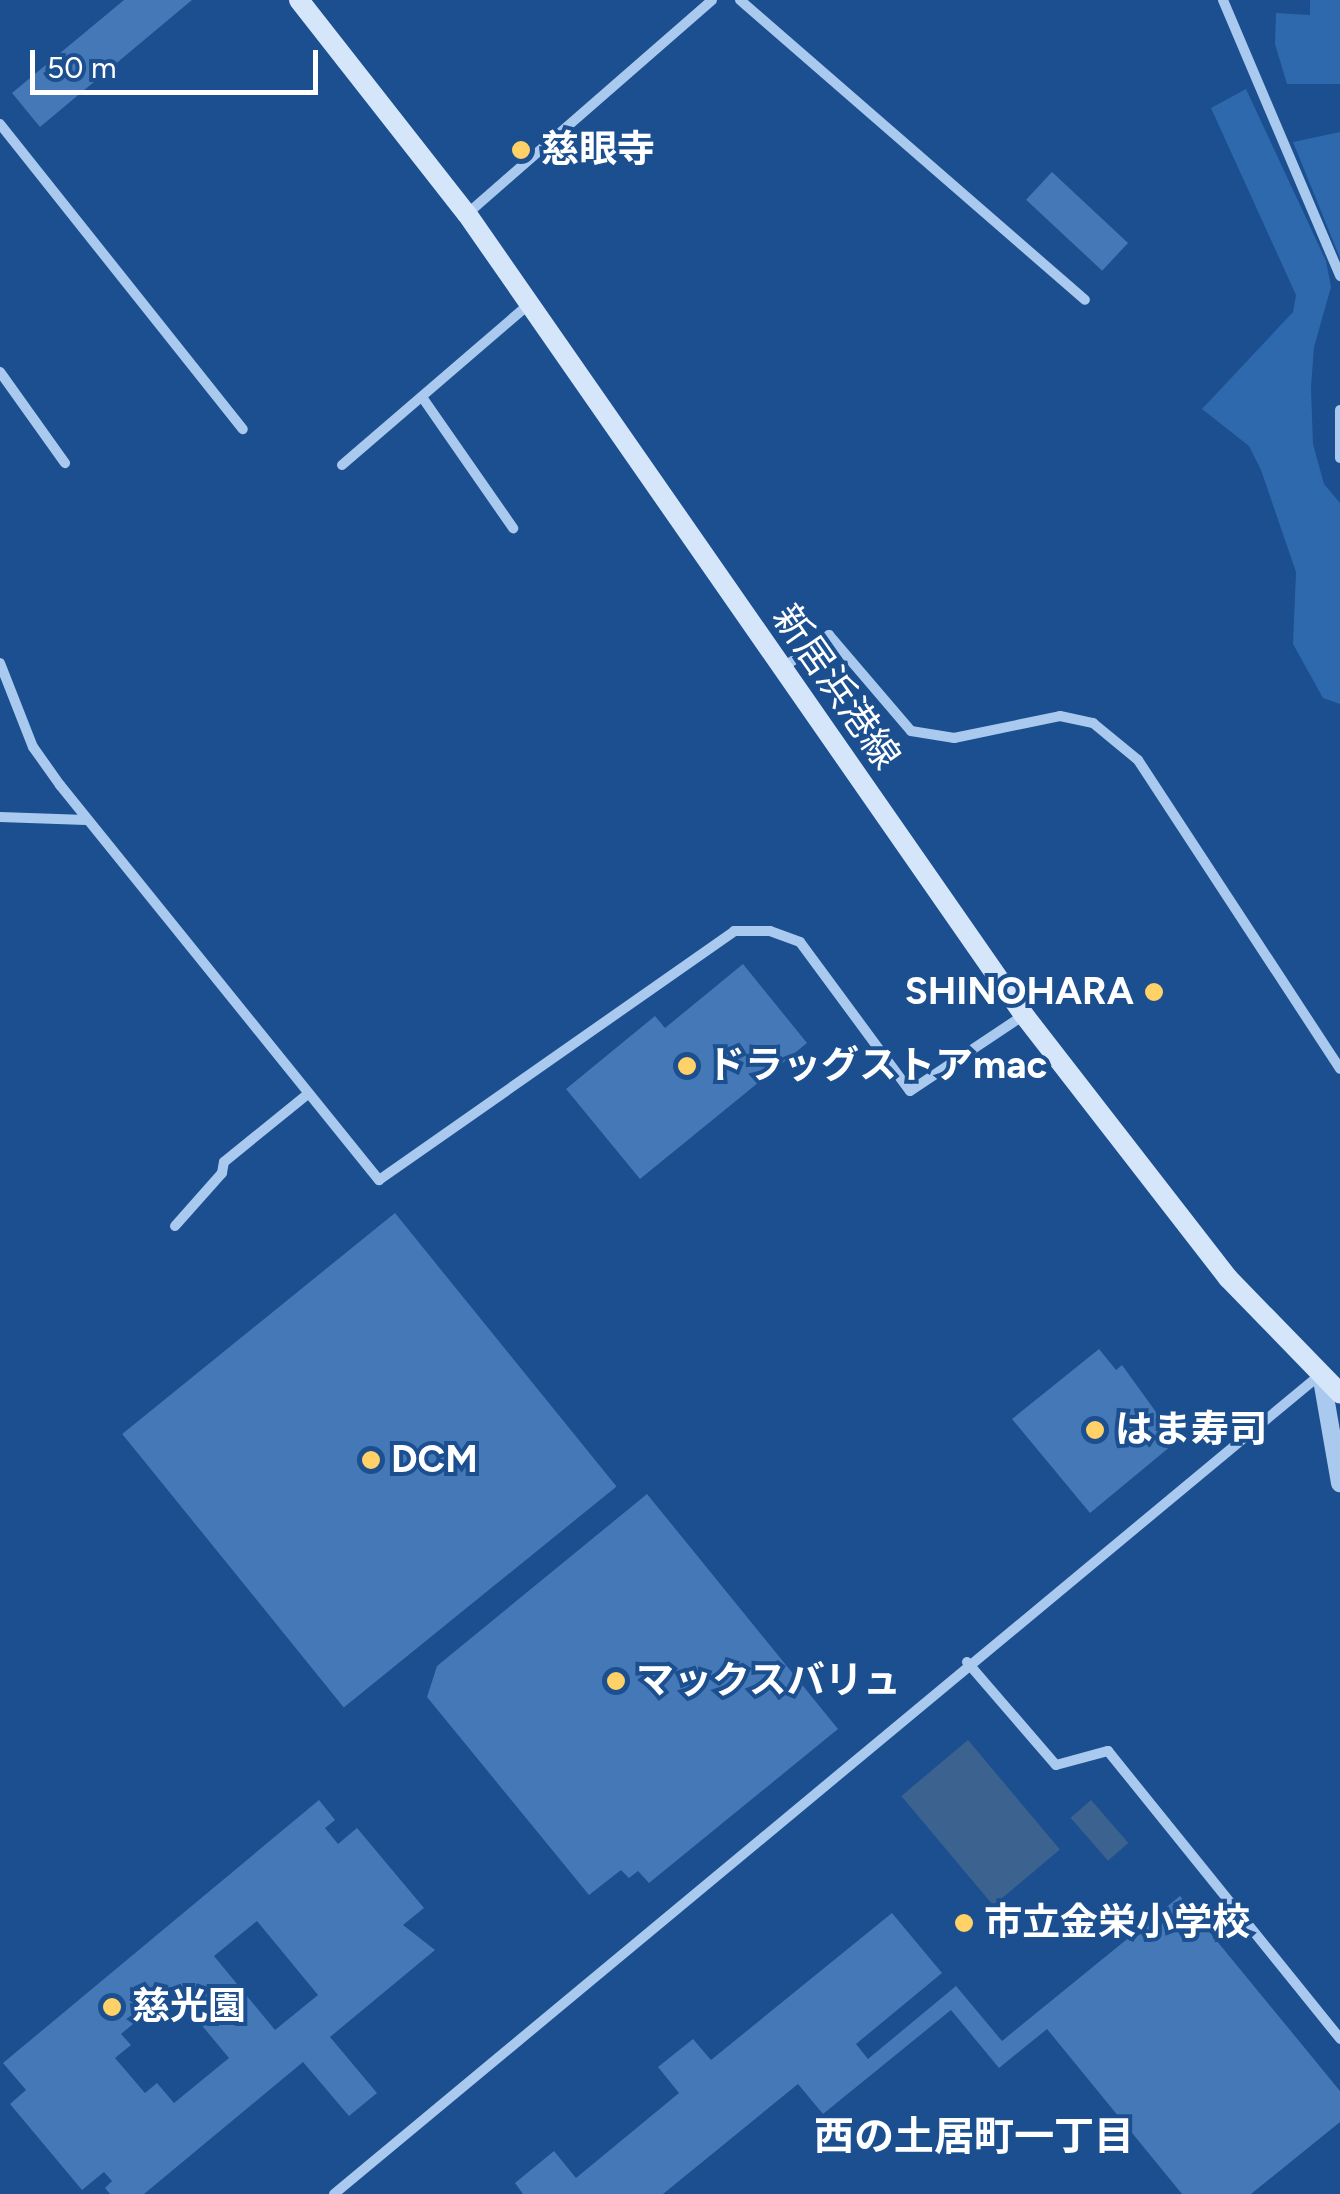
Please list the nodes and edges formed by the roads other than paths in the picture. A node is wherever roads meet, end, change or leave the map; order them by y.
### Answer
1 (299, 0) edge
2 (712, 0) edge
3 (740, 0) edge
4 (1223, 0) edge
5 (0, 124) edge
6 (467, 214) junction
7 (1340, 276) edge
8 (1085, 300) dead end
9 (529, 304) junction
10 (0, 372) edge
11 (422, 398) junction
12 (1340, 410) edge
13 (243, 429) dead end
14 (1340, 458) edge
15 (65, 463) dead end
16 (342, 466) dead end
17 (513, 528) dead end
18 (0, 662) edge
19 (780, 669) junction
20 (0, 817) edge
21 (86, 820) junction
22 (1024, 1015) junction
23 (1340, 1069) edge
24 (309, 1093) junction
25 (175, 1226) dead end
26 (1321, 1374) junction
27 (1340, 1393) edge
28 (1340, 1484) edge
29 (967, 1662) junction
30 (1340, 2039) edge
31 (334, 2194) edge

1 - 6 main road, 新居浜港線
2 - 6 street
3 - 8 street
4 - 7 street
5 - 13 street
6 - 9 main road, 新居浜港線
9 - 11 street
9 - 19 main road, 新居浜港線
10 - 15 street
11 - 16 street
11 - 17 street
12 - 14 street
18 - 21 street
19 - 22 main road, 新居浜港線
19 - 23 street
20 - 21 street
21 - 24 street
22 - 24 street
22 - 26 main road, 新居浜港線
24 - 25 street
26 - 27 main road, 新居浜港線
26 - 28 street
26 - 29 street
29 - 30 street
29 - 31 street

